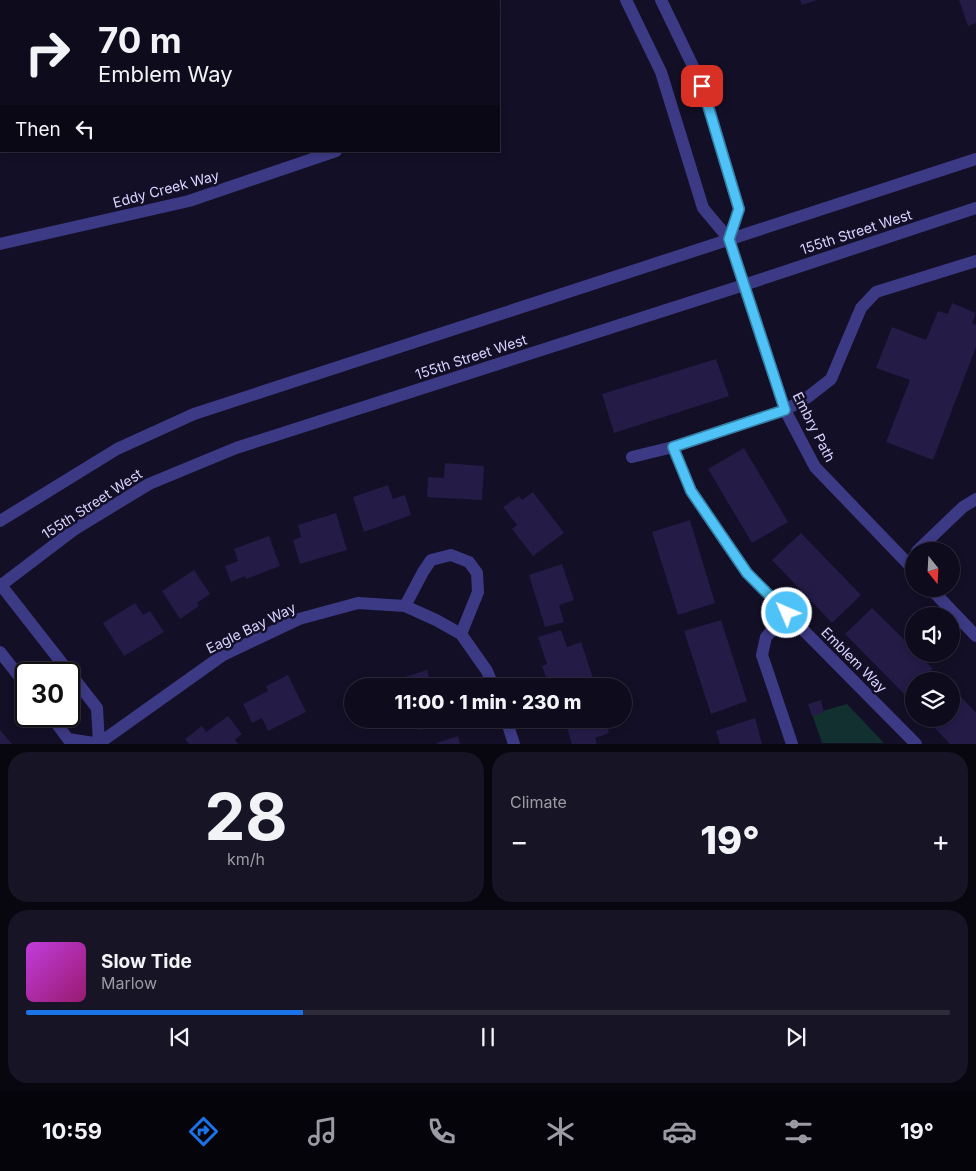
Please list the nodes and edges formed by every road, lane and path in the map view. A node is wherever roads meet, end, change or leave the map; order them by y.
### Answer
1 (626, 0) edge
2 (661, 0) edge
3 (333, 152) edge
4 (976, 159) edge
5 (976, 208) edge
6 (729, 239) junction
7 (0, 244) edge
8 (976, 261) edge
9 (744, 285) junction
10 (785, 410) junction
11 (673, 447) junction
12 (632, 457) dead end
13 (976, 499) edge
14 (0, 521) edge
15 (929, 542) edge
16 (905, 552) edge
17 (0, 585) edge
18 (940, 598) edge
19 (405, 606) junction
20 (787, 613) junction
21 (461, 634) junction
22 (976, 636) edge
23 (0, 652) edge
24 (15, 671) edge
25 (491, 678) edge
26 (60, 727) edge
27 (509, 728) edge
28 (99, 743) edge
29 (514, 744) edge
30 (792, 744) edge
31 (916, 744) edge

1 - 6 street, Embry Path
2 - 6 street
3 - 7 street, Eddy Creek Way
4 - 6 street
5 - 9 street, 155th Street West
6 - 9 street, Embry Path
6 - 14 street
8 - 10 street
9 - 10 street, Embry Path
9 - 17 street, 155th Street West
10 - 11 street
10 - 16 street, Embry Path
11 - 12 street
11 - 20 street, Emblem Way
13 - 15 street
17 - 28 street
18 - 22 street
19 - 21 street, Eagle Bay Way
19 - 21 street
19 - 28 street, Eagle Bay Way
20 - 30 street
20 - 31 street, Emblem Way
21 - 25 street, Eagle Bay Way
23 - 24 street
26 - 28 street
27 - 29 street

